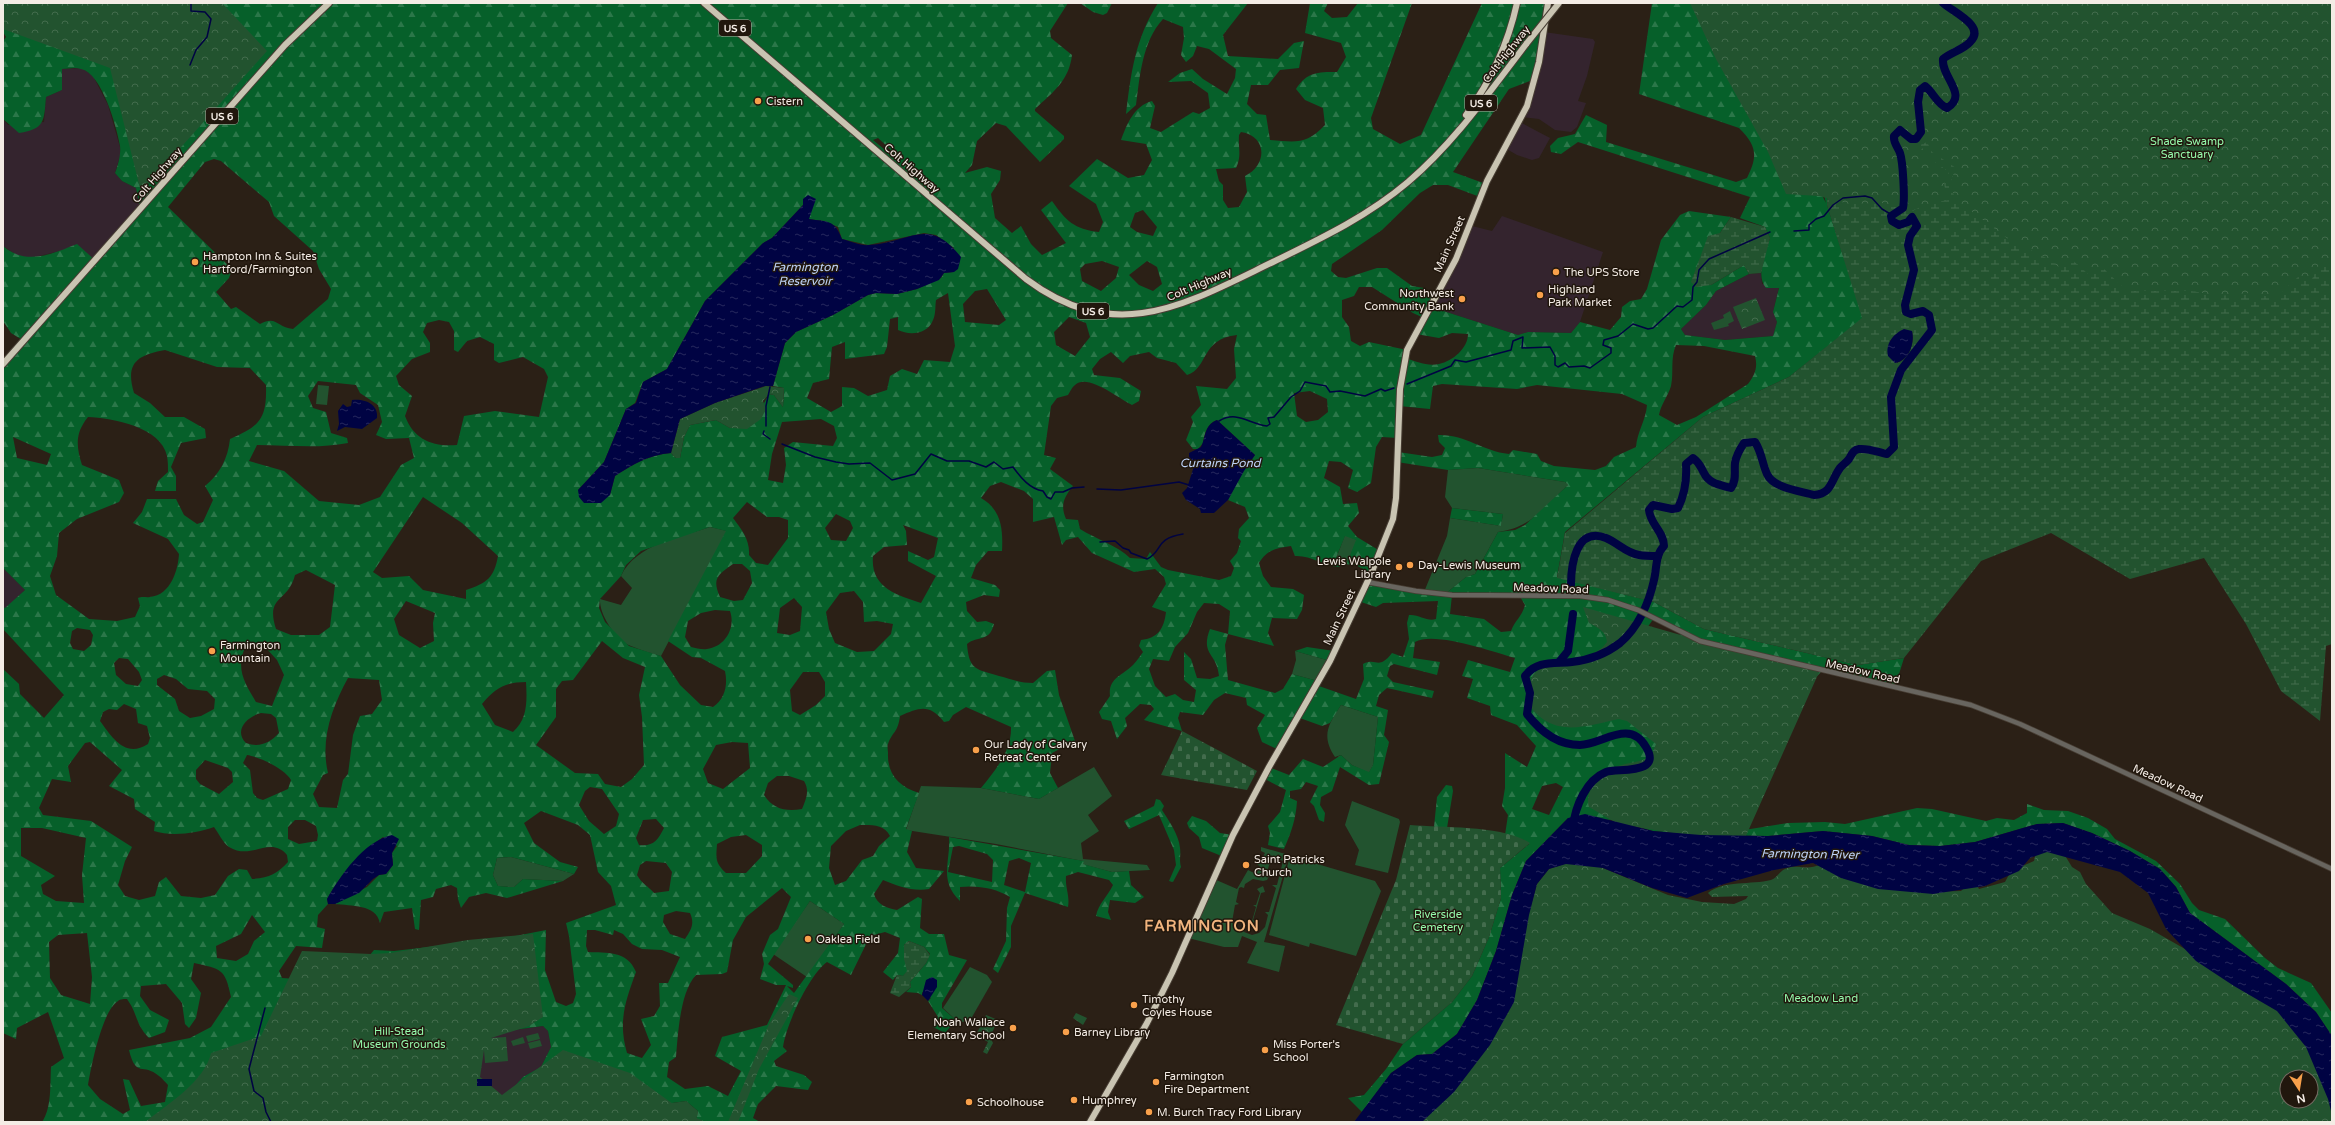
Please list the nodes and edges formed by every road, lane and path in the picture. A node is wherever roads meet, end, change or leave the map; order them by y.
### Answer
1 (329, 3) edge
2 (704, 3) edge
3 (1517, 3) edge
4 (1548, 3) edge
5 (1559, 3) edge
6 (1431, 160) junction
7 (3, 364) edge
8 (1367, 582) junction
9 (2332, 869) edge
10 (1090, 1122) edge

1 - 7 highway, Colt Highway / US 6
2 - 6 highway, Colt Highway / US 6
3 - 6 highway
4 - 8 highway, Main Street
5 - 6 highway, Colt Highway / US 6, bridge
8 - 9 street, Meadow Road
8 - 10 highway, Main Street

